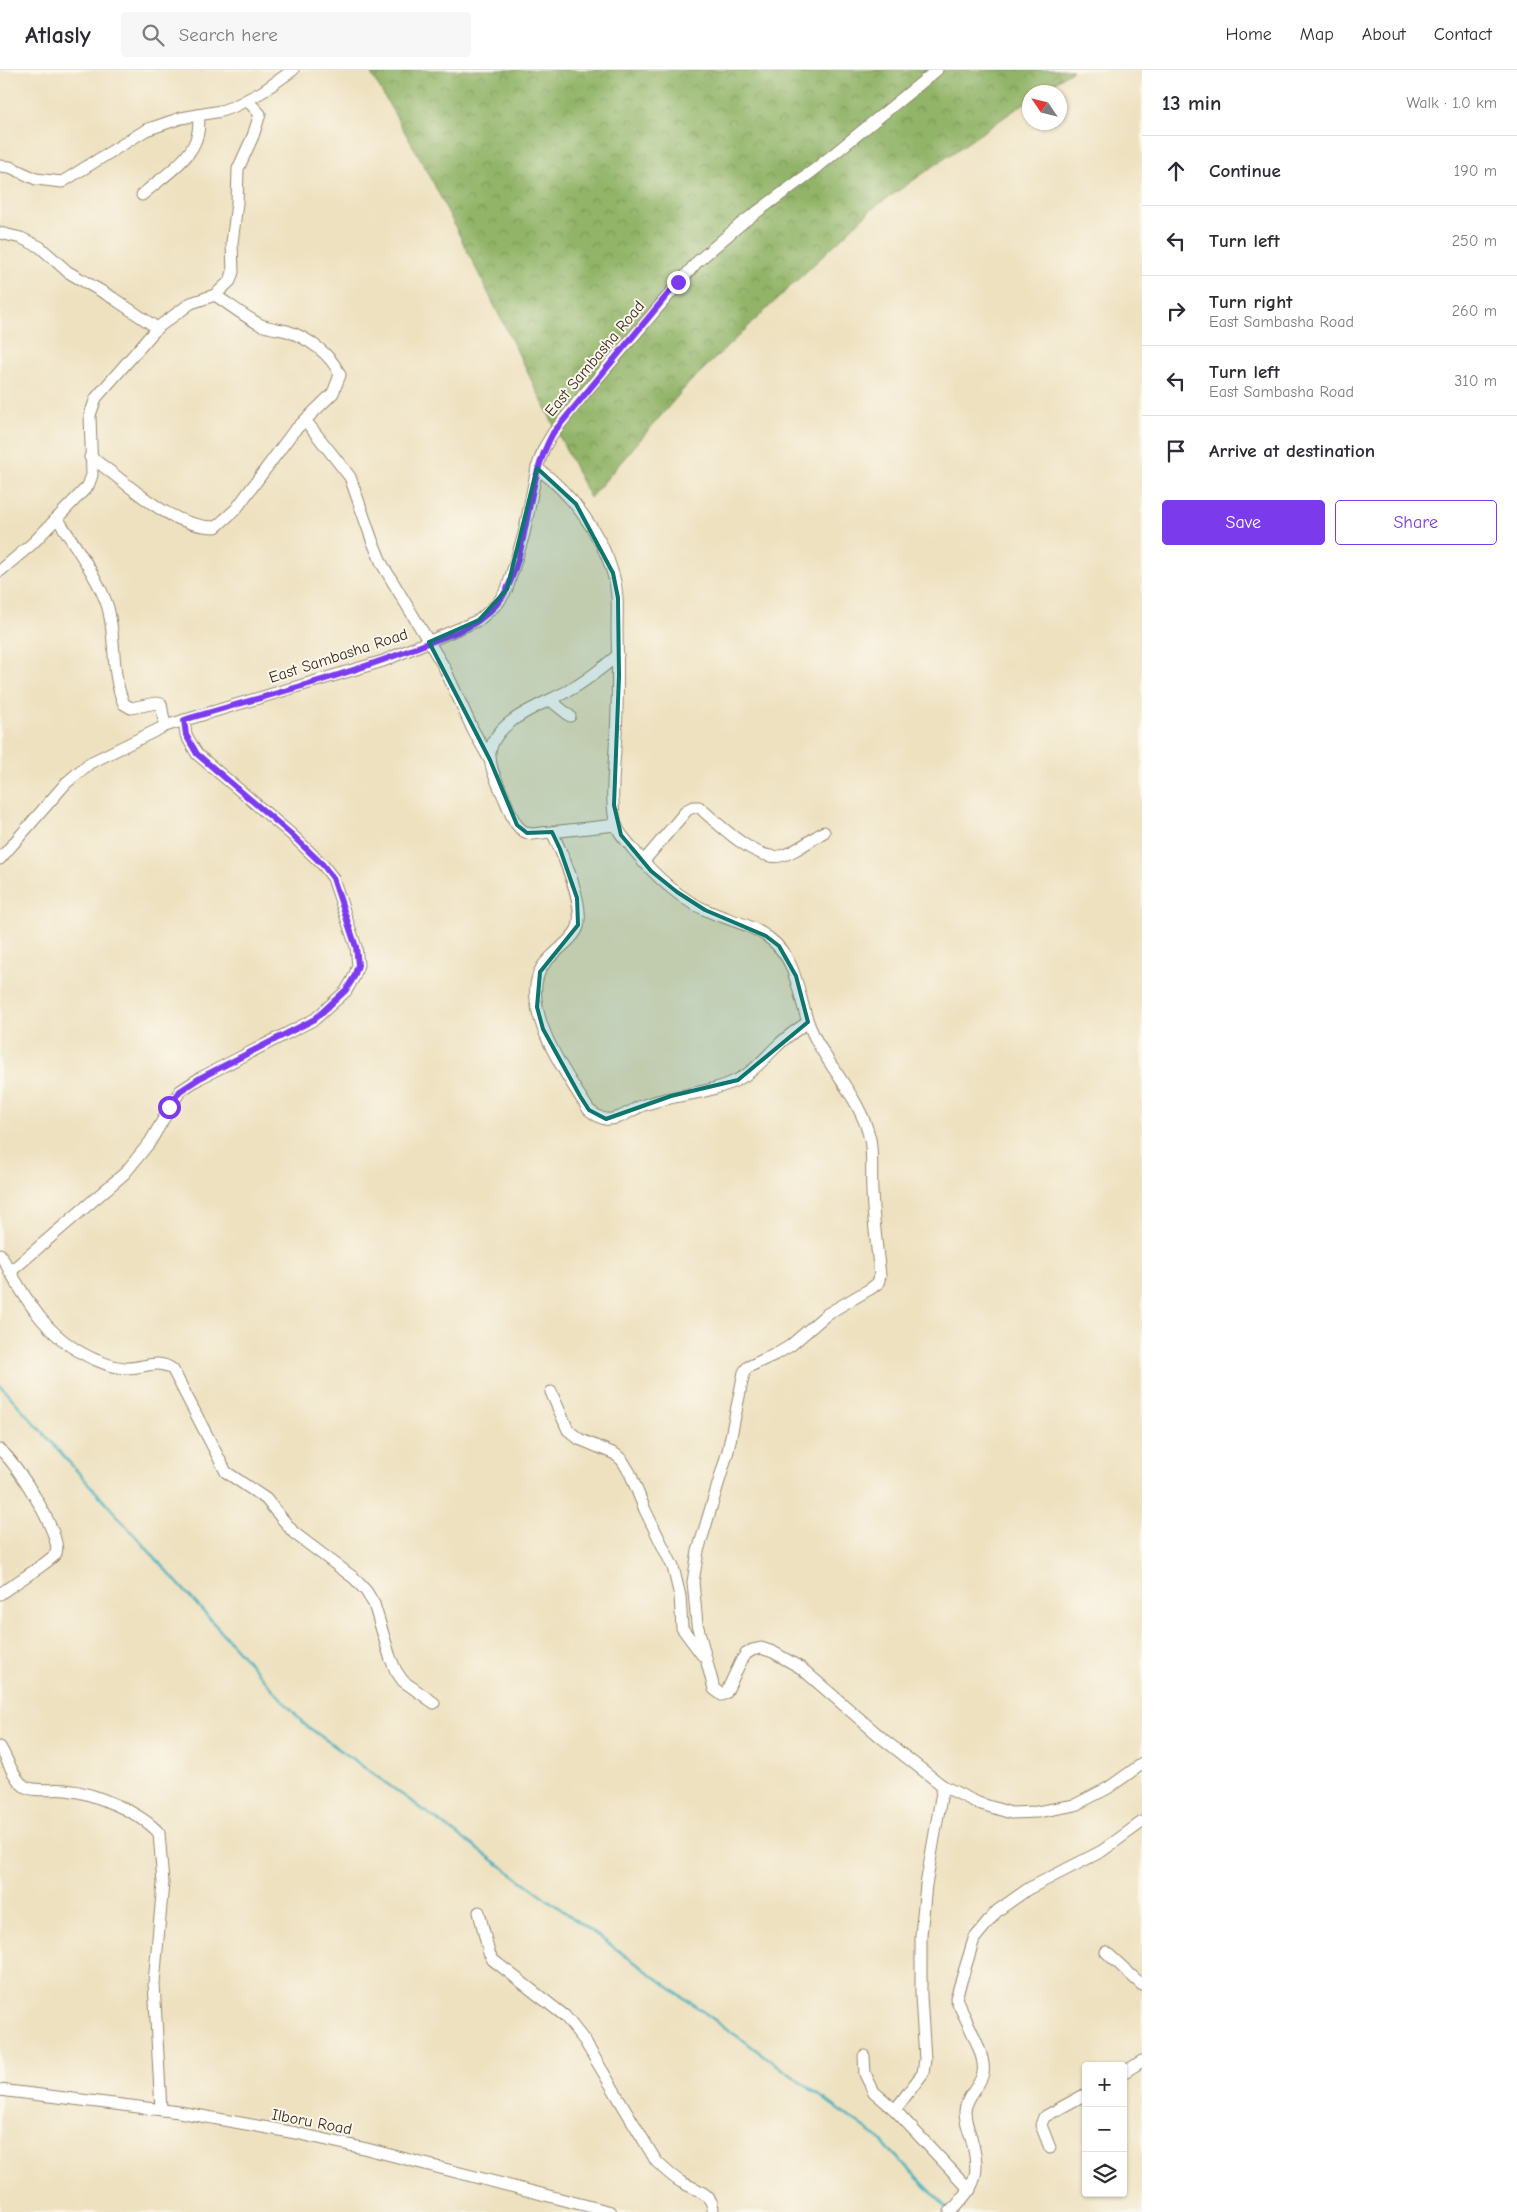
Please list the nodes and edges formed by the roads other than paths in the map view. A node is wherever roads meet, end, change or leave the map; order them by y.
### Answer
1 (293, 70) edge
2 (937, 70) edge
3 (247, 100) junction
4 (198, 115) junction
5 (0, 166) edge
6 (142, 195) dead end
7 (0, 233) edge
8 (215, 295) junction
9 (157, 328) junction
10 (305, 420) junction
11 (90, 457) junction
12 (537, 468) junction
13 (57, 518) junction
14 (0, 571) edge
15 (429, 642) junction
16 (618, 655) junction
17 (550, 700) junction
18 (570, 716) dead end
19 (184, 720) junction
20 (165, 726) junction
21 (490, 760) junction
22 (616, 825) junction
23 (552, 832) junction
24 (824, 832) dead end
25 (0, 859) edge
26 (643, 862) junction
27 (808, 1022) junction
28 (0, 1254) edge
29 (10, 1272) junction
30 (550, 1392) dead end
31 (0, 1450) edge
32 (0, 1594) edge
33 (705, 1658) junction
34 (434, 1703) dead end
35 (0, 1747) edge
36 (1142, 1764) edge
37 (943, 1786) junction
38 (1142, 1822) edge
39 (479, 1912) dead end
40 (1106, 1952) dead end
41 (1142, 1985) edge
42 (864, 2056) dead end
43 (1142, 2061) edge
44 (1127, 2070) edge
45 (0, 2090) edge
46 (1082, 2096) edge
47 (161, 2110) junction
48 (895, 2110) junction
49 (1050, 2148) dead end
50 (970, 2190) junction
51 (611, 2212) edge
52 (714, 2212) edge
53 (950, 2212) edge

1 - 3 street
2 - 12 street, East Sambasha Road
3 - 4 street
3 - 8 street
4 - 5 street
4 - 6 street
7 - 9 street
8 - 9 street
8 - 10 street
9 - 11 street
10 - 11 street
10 - 15 street
11 - 13 street
12 - 15 street, East Sambasha Road
12 - 16 street
13 - 14 street
13 - 20 street
15 - 19 street, East Sambasha Road
15 - 21 street
16 - 17 street
16 - 22 street
17 - 18 street
17 - 21 street
19 - 20 street, East Sambasha Road
19 - 29 street
20 - 25 street, East Sambasha Road
21 - 23 street
22 - 23 street
22 - 26 street
23 - 27 street
24 - 26 street
26 - 27 street
27 - 33 street
28 - 29 street
29 - 34 street
30 - 33 street
31 - 32 street
33 - 37 street
35 - 47 street
36 - 37 street
37 - 48 street
38 - 50 street
39 - 52 street
40 - 41 street
42 - 48 street
43 - 44 street
45 - 47 street, Ilboru Road
46 - 49 street
47 - 51 street, Ilboru Road
48 - 50 street
50 - 53 street

